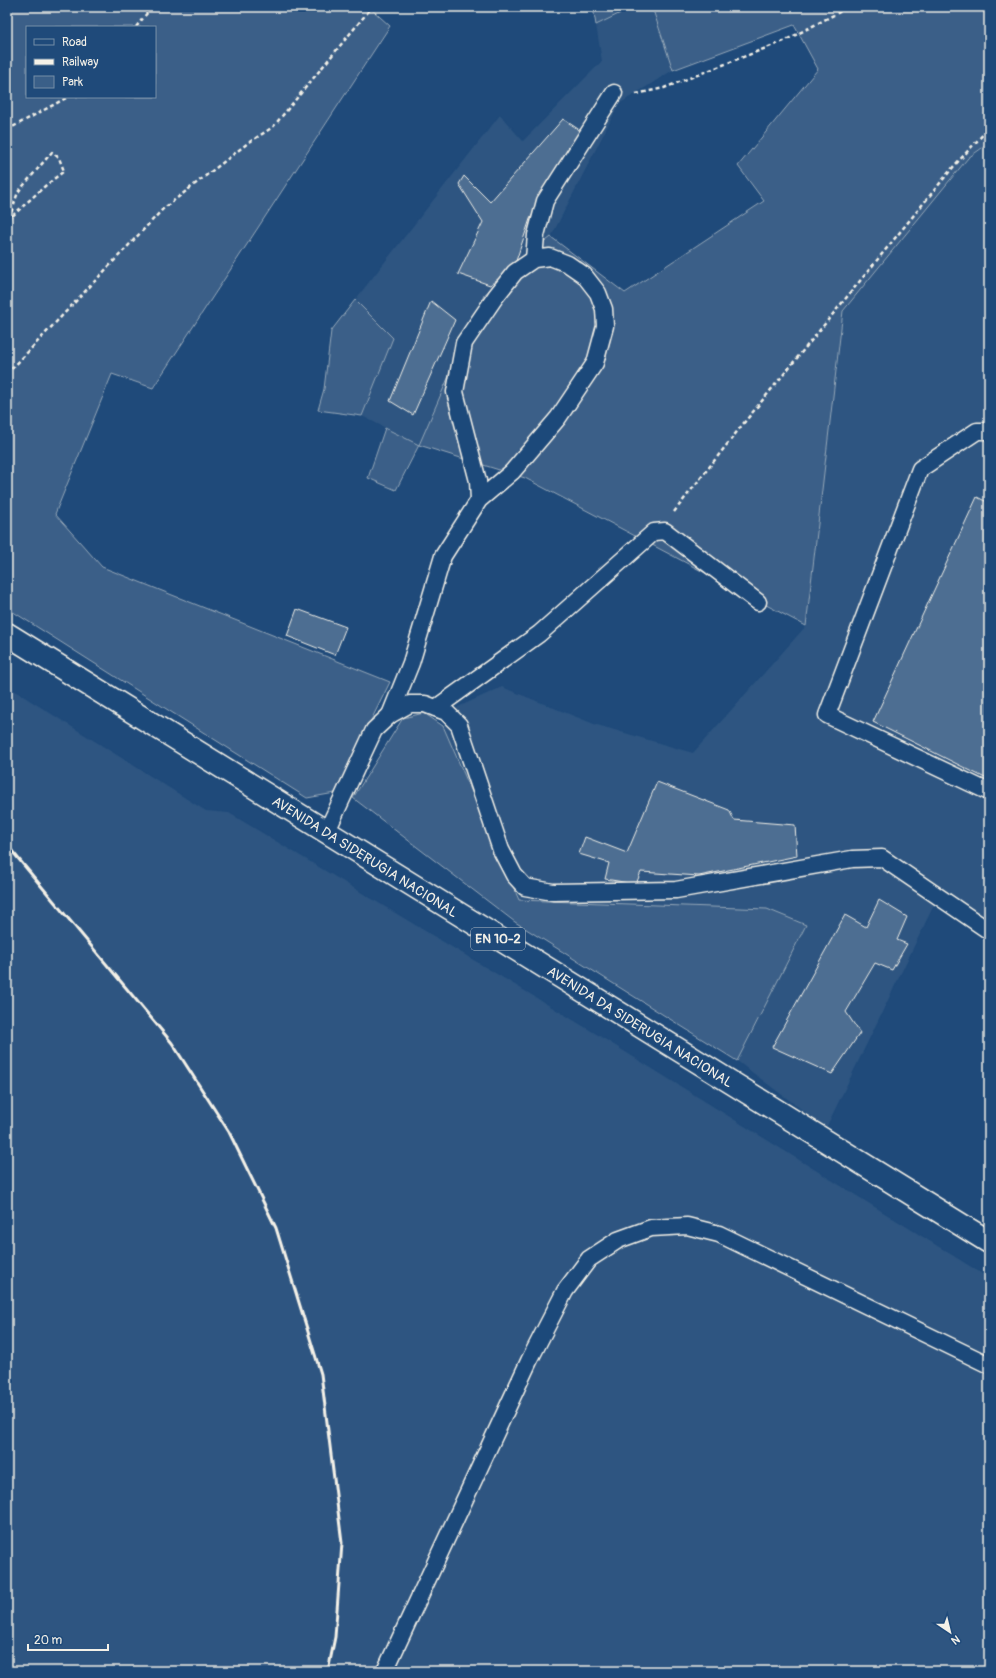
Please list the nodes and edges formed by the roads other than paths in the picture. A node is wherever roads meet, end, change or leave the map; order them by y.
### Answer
1 (614, 93) road end
2 (534, 259) junction
3 (989, 431) edge
4 (479, 500) junction
5 (758, 602) dead end
6 (7, 634) edge
7 (436, 708) junction
8 (390, 715) junction
9 (989, 792) edge
10 (326, 833) junction
11 (989, 931) edge
12 (989, 1242) edge
13 (989, 1364) edge
14 (385, 1671) edge

1 - 2 lane
2 - 4 lane
2 - 4 lane
3 - 9 lane
4 - 8 lane
5 - 7 lane
6 - 10 main road, AVENIDA DA SIDERUGIA NACIONAL / EN 10-2
7 - 8 lane
7 - 11 lane
8 - 10 lane
10 - 12 main road, AVENIDA DA SIDERUGIA NACIONAL / EN 10-2
13 - 14 lane

